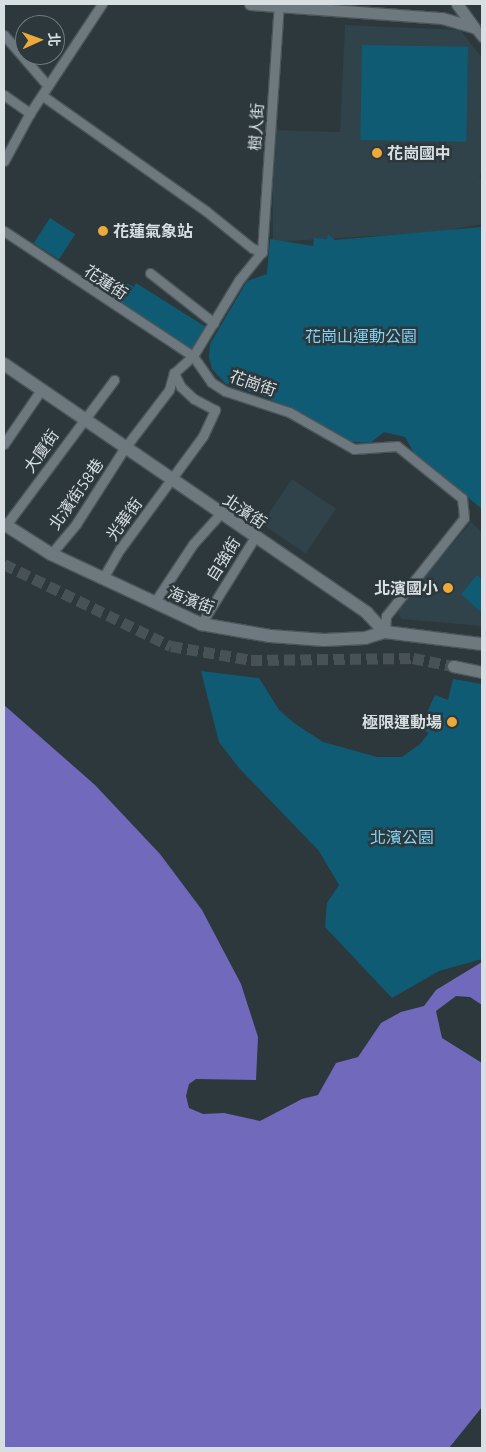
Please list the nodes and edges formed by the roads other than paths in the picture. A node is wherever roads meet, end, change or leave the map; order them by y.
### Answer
1 (102, 4) edge
2 (258, 4) edge
3 (293, 4) edge
4 (457, 4) edge
5 (279, 5) edge
6 (478, 23) edge
7 (4, 35) edge
8 (482, 37) edge
9 (48, 86) junction
10 (4, 95) edge
11 (43, 96) junction
12 (30, 113) junction
13 (4, 161) edge
14 (4, 231) edge
15 (262, 252) junction
16 (150, 273) dead end
17 (214, 323) junction
18 (193, 356) junction
19 (4, 364) edge
20 (174, 373) junction
21 (114, 380) dead end
22 (41, 390) junction
23 (83, 418) junction
24 (4, 444) edge
25 (124, 449) junction
26 (171, 479) junction
27 (221, 514) junction
28 (5, 525) edge
29 (255, 537) junction
30 (51, 554) junction
31 (103, 578) junction
32 (154, 602) junction
33 (202, 624) junction
34 (385, 632) junction
35 (482, 644) edge
36 (453, 666) tunnel mouth
37 (482, 672) edge

1 - 9 street
2 - 5 street
3 - 5 street
3 - 6 street
4 - 6 street
5 - 15 street, 樹人街
6 - 8 street
7 - 9 street
9 - 11 street
10 - 12 street
11 - 12 street
11 - 15 street
12 - 13 street
14 - 18 street, 花蓮街
15 - 17 street
16 - 17 street
17 - 18 street
18 - 20 street
18 - 34 street, 花崗街
19 - 22 main road, 北濱街
20 - 25 street, 北濱街58巷
20 - 26 street, 光華街
21 - 23 street, 大廈街
22 - 23 main road, 北濱街
22 - 24 street
23 - 25 main road, 北濱街
23 - 28 street, 大廈街
25 - 26 main road, 北濱街
25 - 30 street, 北濱街58巷
26 - 27 main road, 北濱街
26 - 31 street, 光華街
27 - 29 main road, 北濱街
27 - 32 street
28 - 30 main road, 海濱街
29 - 33 street, 自強街
29 - 34 main road, 北濱街
30 - 31 main road, 海濱街
31 - 32 main road, 海濱街
32 - 33 main road, 海濱街
33 - 34 main road, 海濱街
34 - 35 main road
36 - 37 street

